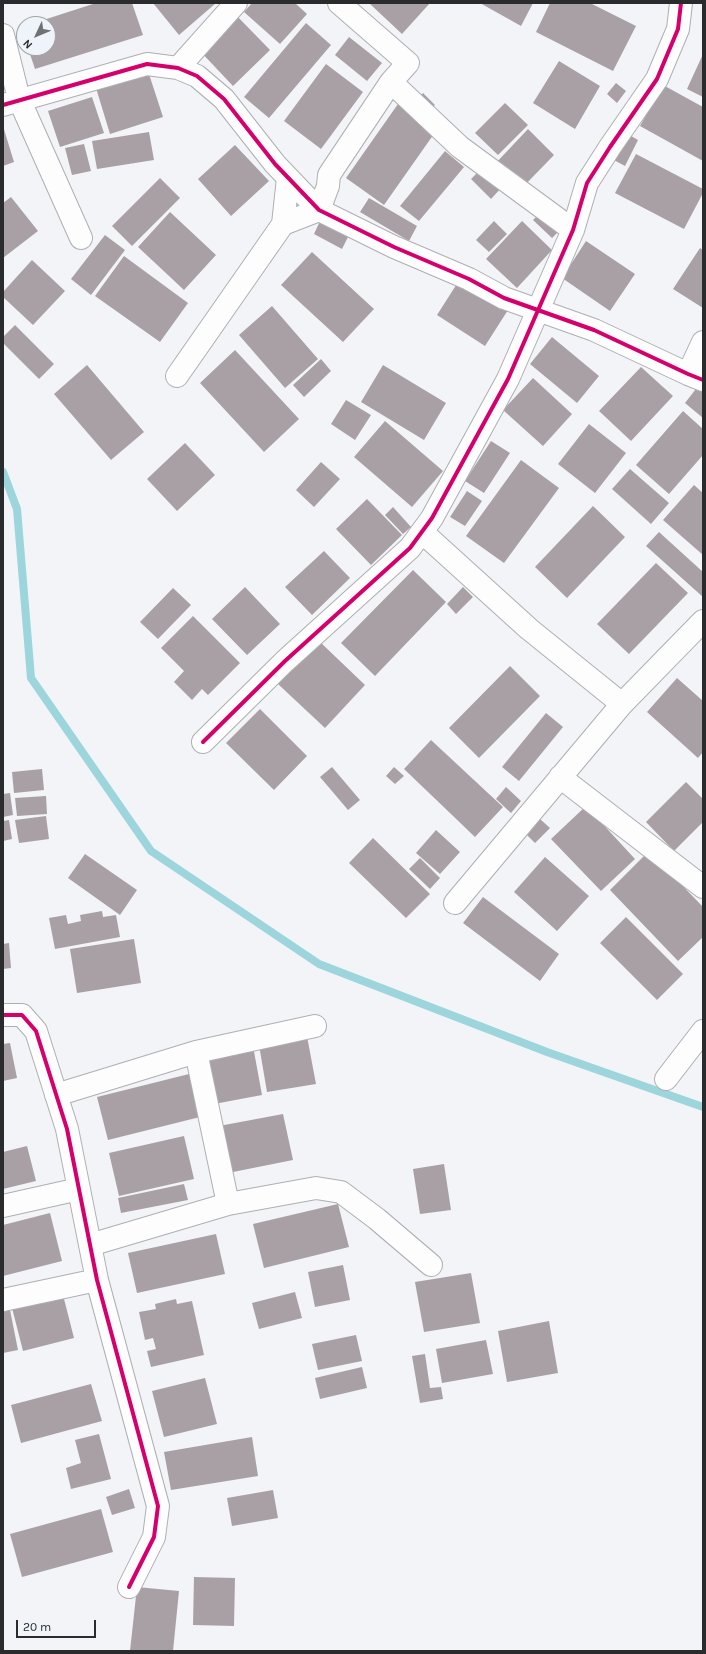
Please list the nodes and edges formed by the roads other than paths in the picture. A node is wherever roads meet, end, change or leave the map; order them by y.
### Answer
1 (236, 3) edge
2 (339, 3) edge
3 (681, 3) edge
4 (3, 35) edge
5 (178, 68) junction
6 (391, 82) junction
7 (11, 102) edge
8 (288, 178) junction
9 (319, 210) junction
10 (283, 224) junction
11 (573, 230) junction
12 (81, 238) dead end
13 (539, 311) junction
14 (703, 342) edge
15 (177, 376) dead end
16 (696, 377) edge
17 (422, 532) junction
18 (703, 620) edge
19 (622, 704) junction
20 (203, 742) dead end
21 (560, 777) junction
22 (703, 887) edge
23 (455, 903) dead end
24 (3, 1015) edge
25 (315, 1026) dead end
26 (703, 1032) edge
27 (196, 1052) junction
28 (666, 1079) dead end
29 (56, 1095) junction
30 (79, 1189) junction
31 (228, 1204) junction
32 (3, 1206) edge
33 (90, 1245) junction
34 (431, 1265) dead end
35 (96, 1280) junction
36 (3, 1300) edge
37 (130, 1588) dead end

1 - 5 street
2 - 6 street
3 - 11 street
4 - 7 street
5 - 7 street
5 - 8 street
6 - 9 street
6 - 11 street
7 - 12 street
8 - 9 street
8 - 10 street
9 - 10 street
9 - 13 street
10 - 15 street
11 - 13 street
13 - 16 street
13 - 17 street
14 - 16 street
17 - 19 street
17 - 20 street
18 - 19 street
19 - 21 street
21 - 22 street
21 - 23 street
24 - 29 street
25 - 27 street
26 - 28 street
27 - 29 street
27 - 31 street
29 - 30 street
30 - 32 street
30 - 33 street
31 - 33 street
31 - 34 street
33 - 35 street
35 - 36 street
35 - 37 street

